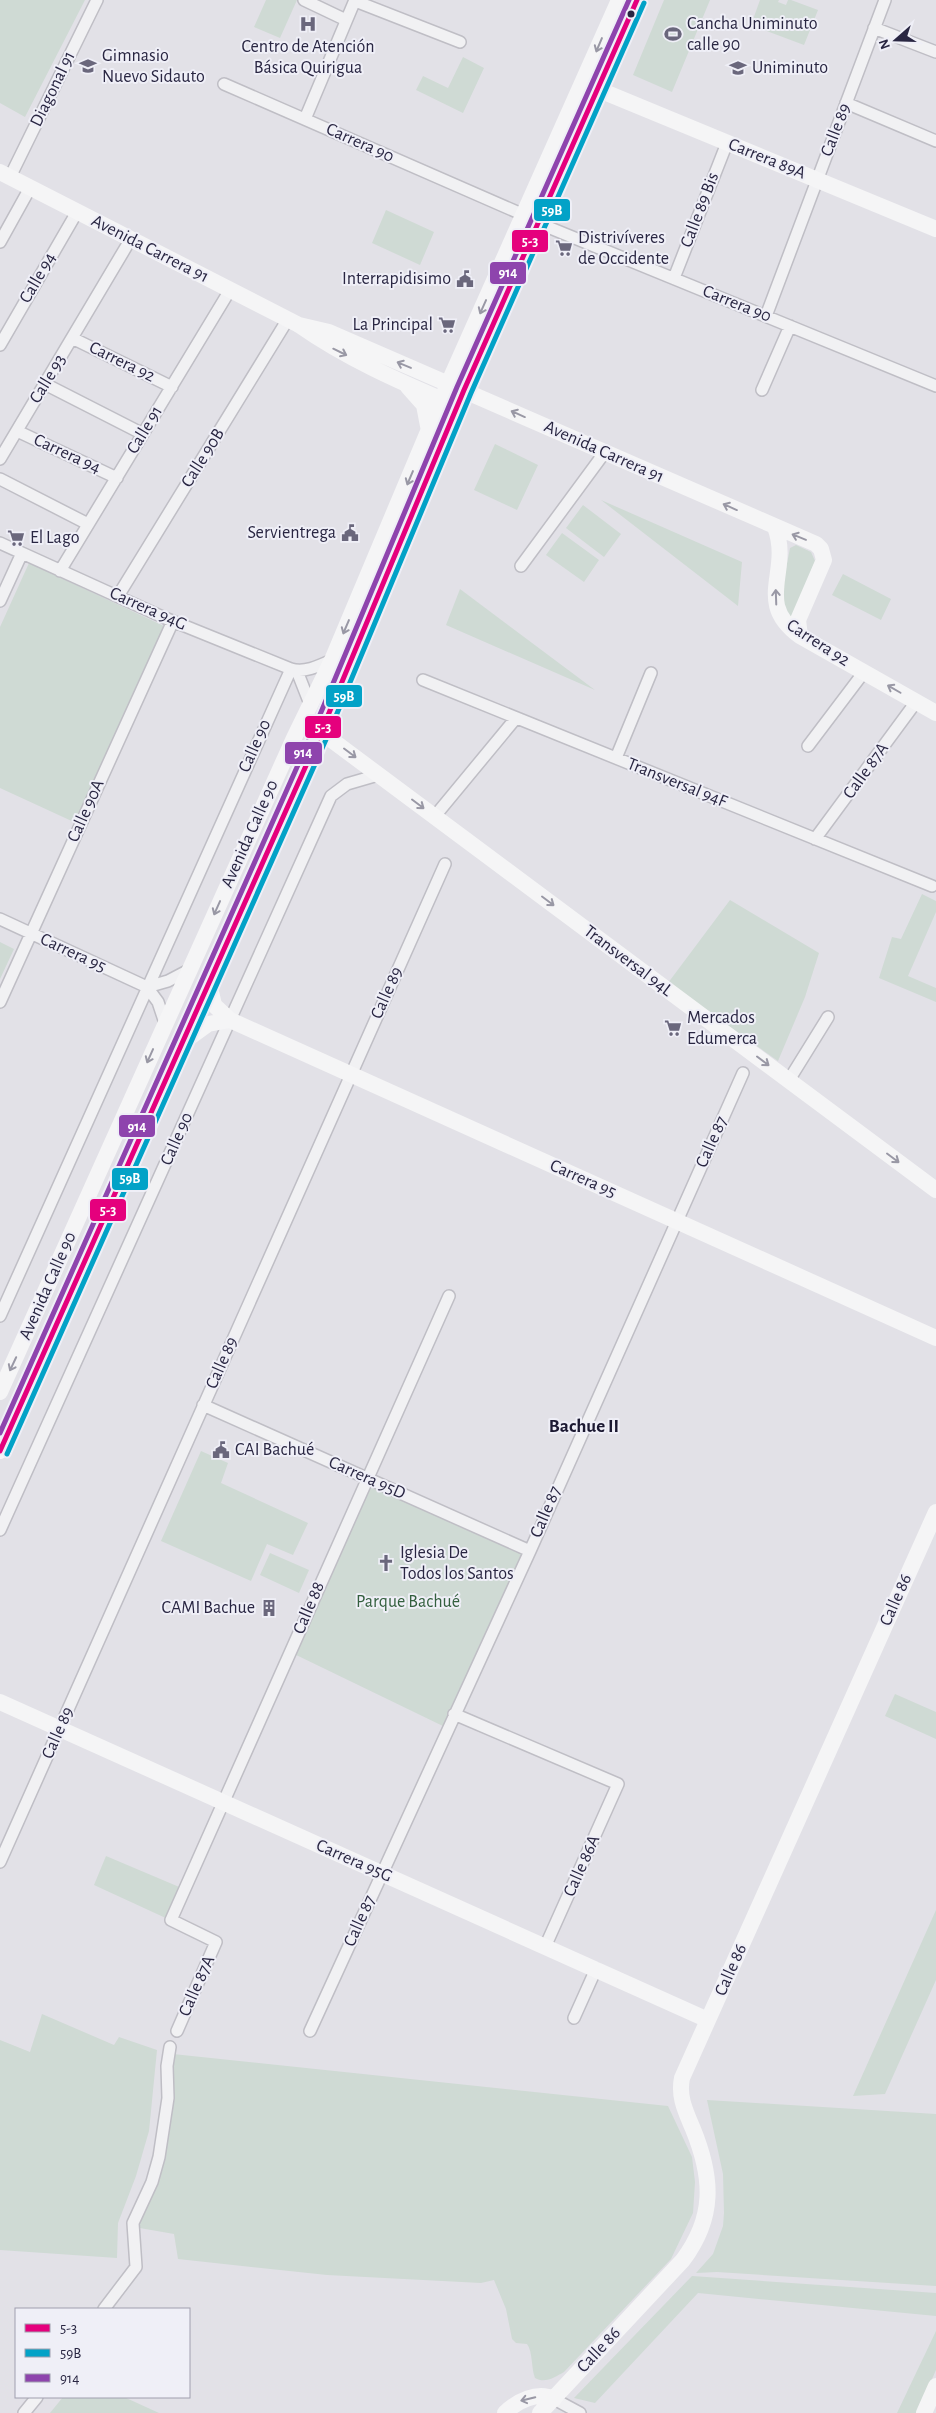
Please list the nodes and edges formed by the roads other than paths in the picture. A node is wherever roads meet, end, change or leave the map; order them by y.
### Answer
1 (97, 0) edge
2 (304, 0) edge
3 (355, 0) edge
4 (619, 0) edge
5 (637, 0) edge
6 (885, 0) edge
7 (346, 20) junction
8 (874, 28) junction
9 (460, 42) dead end
10 (936, 52) edge
11 (224, 84) dead end
12 (597, 90) junction
13 (846, 103) junction
14 (305, 119) junction
15 (936, 141) edge
16 (726, 143) junction
17 (5, 175) edge
18 (817, 180) junction
19 (30, 188) junction
20 (77, 212) junction
21 (531, 219) junction
22 (936, 229) edge
23 (0, 242) edge
24 (126, 247) dead end
25 (674, 278) junction
26 (230, 290) junction
27 (766, 316) junction
28 (294, 322) junction
29 (790, 326) junction
30 (72, 338) junction
31 (0, 345) edge
32 (400, 382) junction
33 (45, 384) junction
34 (936, 386) edge
35 (172, 387) junction
36 (456, 387) junction
37 (762, 390) dead end
38 (449, 403) junction
39 (17, 431) junction
40 (429, 433) junction
41 (143, 434) junction
42 (605, 452) junction
43 (0, 459) edge
44 (117, 478) junction
45 (0, 479) edge
46 (88, 524) junction
47 (775, 527) junction
48 (0, 543) edge
49 (22, 553) junction
50 (521, 566) dead end
51 (60, 570) junction
52 (118, 596) junction
53 (0, 601) edge
54 (173, 621) junction
55 (800, 636) junction
56 (332, 660) junction
57 (294, 670) junction
58 (864, 672) junction
59 (651, 674) dead end
60 (423, 680) dead end
61 (916, 702) junction
62 (310, 704) junction
63 (936, 713) edge
64 (516, 718) junction
65 (321, 732) junction
66 (808, 746) dead end
67 (616, 758) junction
68 (378, 775) junction
69 (434, 816) junction
70 (815, 839) junction
71 (445, 864) dead end
72 (932, 886) dead end
73 (0, 919) edge
74 (31, 934) junction
75 (189, 970) junction
76 (209, 983) junction
77 (147, 987) junction
78 (0, 1002) edge
79 (828, 1017) dead end
80 (230, 1020) junction
81 (165, 1023) junction
82 (182, 1043) junction
83 (744, 1073) dead end
84 (351, 1075) junction
85 (789, 1080) junction
86 (936, 1190) edge
87 (677, 1221) junction
88 (449, 1296) dead end
89 (0, 1316) edge
90 (936, 1338) edge
91 (0, 1392) edge
92 (203, 1405) junction
93 (0, 1451) edge
94 (366, 1478) junction
95 (936, 1512) edge
96 (0, 1530) edge
97 (530, 1550) junction
98 (0, 1702) edge
99 (454, 1714) junction
100 (59, 1729) junction
101 (223, 1802) junction
102 (0, 1862) edge
103 (382, 1873) junction
104 (216, 1942) joint
105 (546, 1947) junction
106 (596, 1970) junction
107 (574, 2018) dead end
108 (708, 2020) junction
109 (177, 2031) dead end
110 (310, 2031) dead end
111 (170, 2047) dead end
112 (105, 2308) edge
113 (936, 2386) edge
114 (36, 2398) edge
115 (554, 2399) junction
116 (24, 2413) edge
117 (505, 2413) edge
118 (540, 2413) edge
119 (580, 2413) edge
120 (924, 2413) edge

1 - 17 street, Diagonal 91
2 - 7 street
3 - 7 street
3 - 9 street
4 -> 21 main road, Avenida Calle 90
5 - 12 main road, Avenida Calle 90
6 - 8 street, Calle 89
7 - 14 street
8 - 10 street
8 - 13 street, Calle 89
11 - 14 street, Carrera 90
12 - 16 main road, Carrera 89A
12 - 21 main road, Avenida Calle 90
13 - 15 street
13 - 18 street, Calle 89
14 - 21 street, Carrera 90
16 - 18 main road, Carrera 89A
16 - 25 street, Calle 89 Bis
17 - 19 main road, Avenida Carrera 91
18 - 22 main road, Carrera 89A
18 - 27 street, Calle 89
19 - 20 main road, Avenida Carrera 91
19 - 23 street
20 - 26 main road, Avenida Carrera 91
20 - 31 street, Calle 94
21 - 25 street, Carrera 90
21 - 36 main road, Avenida Calle 90
24 - 30 street, Calle 93
25 - 27 street, Carrera 90
26 - 28 main road, Avenida Carrera 91
26 - 35 street, Calle 91
27 - 29 street, Carrera 90
28 -> 32 main road, Avenida Carrera 91
36 -> 28 main road, Avenida Carrera 91
28 - 52 street, Calle 90B
29 - 34 street, Carrera 90
29 - 37 street
30 - 33 street, Calle 93
30 - 35 street, Carrera 92
32 - 38 main road, Avenida Carrera 91
32 - 40 main road
33 - 39 street, Calle 93
33 - 41 street
35 - 41 street, Calle 91
36 - 38 main road, Avenida Calle 90
42 -> 36 main road, Avenida Carrera 91
38 - 40 main road, Avenida Calle 90
38 - 65 main road, Avenida Calle 90
39 - 43 street, Calle 93
39 - 44 street, Carrera 94
40 -> 56 main road, Avenida Calle 90
41 - 44 street, Calle 91
47 -> 42 main road, Avenida Carrera 91
42 - 50 street
44 - 46 street, Calle 91
45 - 46 street
46 - 51 street, Calle 91
55 -> 47 main road, Carrera 92
55 -> 47 main road, Avenida Carrera 91
48 - 49 street, Carrera 94G
49 - 51 street, Carrera 94G
49 - 53 street
51 - 52 street, Carrera 94G
52 - 54 street, Carrera 94G
54 - 57 street, Carrera 94G
54 - 74 street, Calle 90A
55 - 58 main road, Carrera 92
56 - 57 street
56 - 62 main road, Avenida Calle 90
57 - 62 street
57 - 77 street, Calle 90
61 -> 58 main road, Carrera 92
58 - 66 street
59 - 67 street
60 - 64 street, Transversal 94F
61 - 63 main road, Carrera 92
61 - 70 street, Calle 87A
62 - 65 main road
62 -> 75 main road, Avenida Calle 90
64 - 67 street, Transversal 94F
64 - 69 street
65 -> 68 main road, Transversal 94L
65 - 76 main road, Avenida Calle 90
67 - 70 street, Transversal 94F
68 -> 69 main road, Transversal 94L
68 - 80 street, Calle 90
69 -> 85 main road, Transversal 94L
70 - 72 street, Transversal 94F
71 - 84 street, Calle 89
73 - 74 street, Carrera 95
74 - 77 street, Carrera 95
74 - 78 street, Calle 90A
75 - 77 street
75 - 81 main road, Avenida Calle 90
76 - 80 main road, Carrera 95
76 - 82 main road, Avenida Calle 90
77 - 81 street
77 - 89 street, Calle 90
79 - 85 street
80 - 82 main road
80 - 84 main road, Carrera 95
80 - 96 street, Calle 90
81 -> 91 main road, Avenida Calle 90
82 - 93 main road, Avenida Calle 90
83 - 87 street, Calle 87
84 - 87 main road, Carrera 95
84 - 92 street, Calle 89
85 -> 86 main road, Transversal 94L
87 - 90 main road, Carrera 95
87 - 97 street, Calle 87
88 - 94 street, Calle 88
92 - 94 street, Carrera 95D
92 - 100 street, Calle 89
94 - 97 street, Carrera 95D
94 - 101 street, Calle 88
95 - 108 main road, Calle 86
97 - 99 street, Calle 87
98 - 100 main road, Carrera 95G
99 - 103 street, Calle 87
99 - 105 street, Calle 86A
100 - 101 main road, Carrera 95G
100 - 102 street, Calle 89
101 - 103 main road, Carrera 95G
101 - 104 street, Calle 88
103 - 105 main road, Carrera 95G
103 - 110 street, Calle 87
104 - 109 street, Calle 87A
105 - 106 main road, Carrera 95G
106 - 107 street
106 - 108 main road, Carrera 95G
108 - 115 main road, Calle 86
111 - 112 street
113 - 120 main road
114 - 116 street
115 -> 117 main road
115 - 118 main road, Calle 86
115 - 119 street

